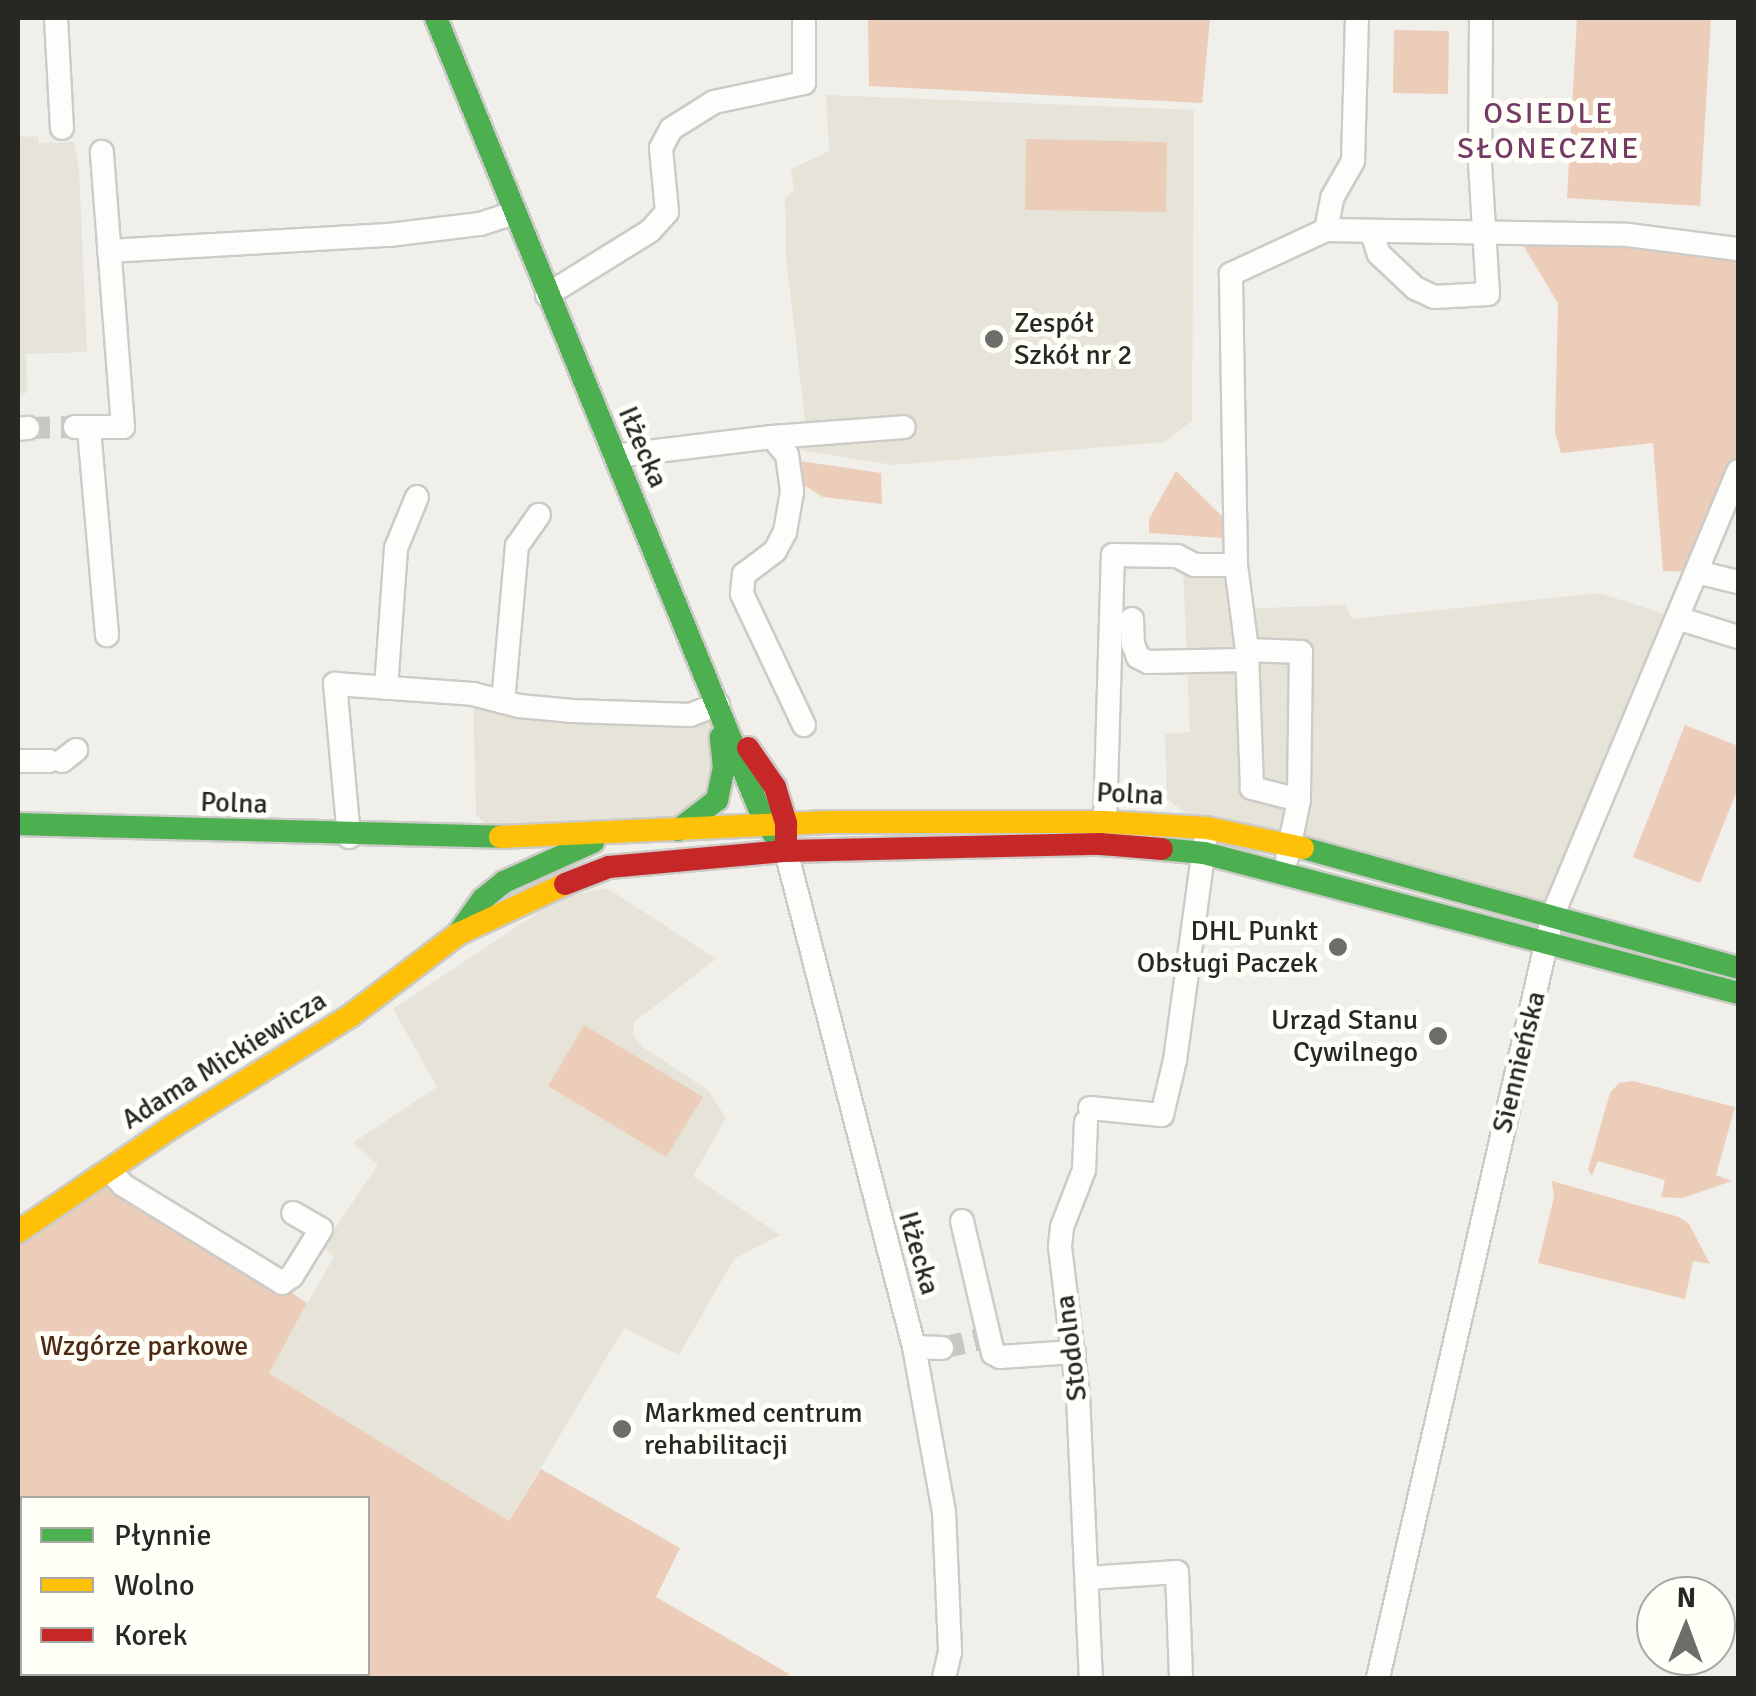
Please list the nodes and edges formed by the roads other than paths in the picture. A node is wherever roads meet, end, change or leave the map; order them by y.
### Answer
1 (56, 18) edge
2 (436, 18) edge
3 (804, 18) edge
4 (1357, 18) edge
5 (1481, 18) edge
6 (62, 128) dead end
7 (102, 152) dead end
8 (513, 213) junction
9 (1326, 230) junction
10 (1372, 233) junction
11 (1484, 235) junction
12 (1738, 250) edge
13 (108, 252) junction
14 (547, 295) junction
15 (904, 427) dead end
16 (772, 437) junction
17 (614, 456) junction
18 (1738, 471) edge
19 (418, 497) dead end
20 (539, 515) dead end
21 (1236, 565) junction
22 (1697, 572) junction
23 (1738, 582) edge
24 (1677, 618) junction
25 (1132, 620) dead end
26 (107, 634) dead end
27 (1738, 637) edge
28 (1247, 655) junction
29 (386, 688) junction
30 (502, 702) junction
31 (718, 704) junction
32 (804, 725) dead end
33 (62, 757) dead end
34 (18, 760) edge
35 (1299, 800) junction
36 (1105, 822) junction
37 (18, 824) edge
38 (776, 824) junction
39 (1207, 828) junction
40 (678, 830) junction
41 (1034, 833) junction
42 (614, 836) junction
43 (501, 837) junction
44 (349, 838) junction
45 (449, 838) junction
46 (1290, 844) junction
47 (786, 851) junction
48 (1204, 853) junction
49 (527, 870) junction
50 (1285, 873) junction
51 (504, 882) junction
52 (530, 898) junction
53 (1554, 914) junction
54 (458, 934) junction
55 (1548, 944) junction
56 (1738, 968) edge
57 (1738, 993) edge
58 (109, 1170) junction
59 (293, 1213) dead end
60 (962, 1220) dead end
61 (18, 1232) edge
62 (914, 1348) junction
63 (942, 1348) tunnel mouth
64 (1074, 1352) junction
65 (1088, 1578) junction
66 (944, 1678) edge
67 (1092, 1678) edge
68 (1181, 1678) edge
69 (1378, 1678) edge

1 - 6 street
2 - 8 street, Iłżecka
3 - 14 street
4 - 9 street
5 - 11 street
7 - 13 street
8 - 13 street
8 - 14 street, Iłżecka
9 - 10 street
9 - 21 street
10 - 11 street
10 - 11 street
11 - 12 street
13 - 26 street
14 - 17 street, Iłżecka
15 - 16 street
16 - 17 street
16 - 32 street
17 - 31 street, Iłżecka
18 - 22 street, Siennieńska
19 - 29 street
20 - 30 street
21 - 28 street
21 - 36 street
22 - 23 street
22 - 24 street, Siennieńska
24 - 27 street
24 - 53 street, Siennieńska
25 - 28 street
28 - 35 street
28 - 35 street
29 - 30 street
29 - 44 street
30 - 31 street
31 - 38 street, Iłżecka
31 - 40 street, Iłżecka
33 - 34 street
35 - 46 street
36 - 39 street, Polna
36 - 41 street, Polna
37 - 44 street, Polna
38 - 40 street, Polna
38 - 41 street, Polna
38 - 47 street, Iłżecka
39 - 46 street, Polna
39 - 48 street
40 - 42 street, Polna
41 - 47 street, Polna
41 - 48 street, Polna
42 - 43 street, Polna
42 - 49 street, Adama Mickiewicza
43 - 45 street, Polna
43 - 49 street
44 - 45 street, Polna
45 - 51 street
46 - 50 street
46 - 53 street, Polna
47 - 52 street, Adama Mickiewicza
47 - 62 street, Iłżecka
48 - 50 street, Polna
48 - 64 street, Stodolna
49 - 51 street, Adama Mickiewicza
49 - 52 street
50 - 55 street, Polna
51 - 52 street
51 - 54 street, Adama Mickiewicza
52 - 54 street, Adama Mickiewicza
53 - 55 street, Siennieńska
53 - 56 street, Polna
54 - 58 street, Adama Mickiewicza
55 - 57 street, Polna
55 - 69 street, Siennieńska
58 - 59 street
58 - 61 street, Adama Mickiewicza
60 - 64 street
62 - 63 street
62 - 66 street, Iłżecka
64 - 65 street, Stodolna
65 - 67 street, Stodolna
65 - 68 street

